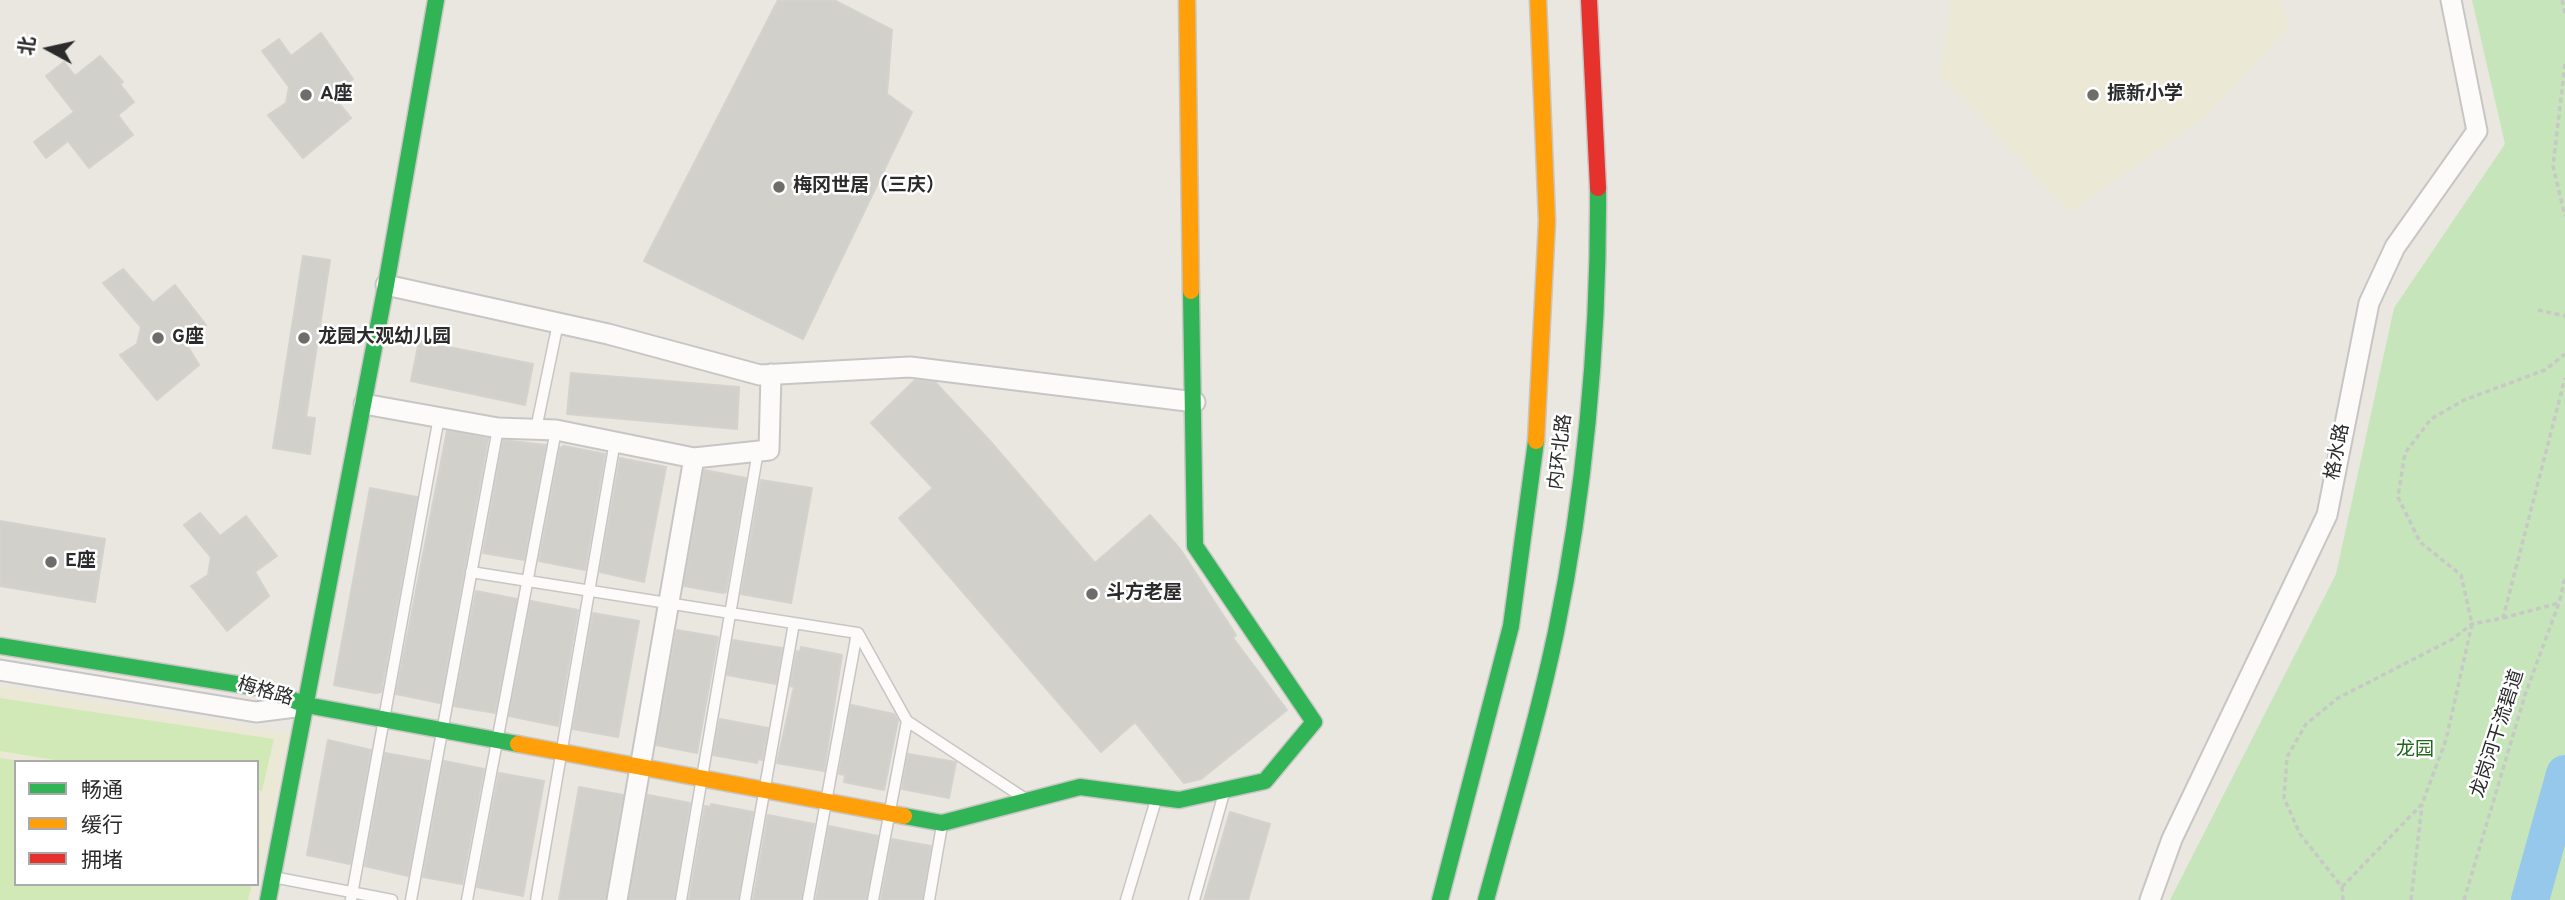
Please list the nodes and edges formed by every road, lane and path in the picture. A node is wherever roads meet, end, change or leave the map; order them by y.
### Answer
1 (436, 0) edge
2 (1186, 0) edge
3 (1538, 0) edge
4 (1589, 0) edge
5 (2451, 0) edge
6 (2561, 0) edge
7 (2565, 13) edge
8 (2565, 64) edge
9 (2565, 216) edge
10 (386, 285) junction
11 (2538, 310) dead end
12 (2565, 316) edge
13 (558, 323) junction
14 (2565, 354) edge
15 (771, 374) junction
16 (2565, 378) edge
17 (1195, 402) junction
18 (364, 404) junction
19 (439, 417) junction
20 (498, 428) junction
21 (546, 429) junction
22 (615, 442) junction
23 (758, 451) junction
24 (694, 458) junction
25 (471, 572) junction
26 (2565, 578) edge
27 (527, 581) junction
28 (589, 591) junction
29 (668, 603) junction
30 (2559, 603) junction
31 (730, 613) junction
32 (2503, 618) junction
33 (794, 623) junction
34 (2472, 624) junction
35 (857, 633) junction
36 (0, 646) edge
37 (0, 670) edge
38 (306, 705) junction
39 (384, 720) junction
40 (907, 721) junction
41 (442, 730) junction
42 (497, 741) junction
43 (561, 753) junction
44 (640, 767) junction
45 (702, 779) junction
46 (1225, 790) junction
47 (764, 791) junction
48 (1157, 797) junction
49 (1028, 800) junction
50 (826, 802) junction
51 (2422, 804) junction
52 (889, 814) junction
53 (942, 823) junction
54 (273, 877) junction
55 (2342, 887) junction
56 (352, 896) edge
57 (268, 900) edge
58 (392, 900) edge
59 (411, 900) edge
60 (467, 900) edge
61 (536, 900) edge
62 (617, 900) edge
63 (681, 900) edge
64 (745, 900) edge
65 (808, 900) edge
66 (873, 900) edge
67 (929, 900) edge
68 (1126, 900) edge
69 (1194, 900) edge
70 (1440, 900) edge
71 (1486, 900) edge
72 (2150, 900) edge
73 (2343, 900) edge
74 (2412, 900) edge
75 (2463, 900) edge

1 - 10 street
2 - 17 street
3 - 70 street, 内环北路
4 - 71 street, 内环北路
5 - 72 street, 格水路
6 - 7 path
8 - 9 path
10 - 13 street
10 - 18 street
11 - 12 path
13 - 15 street
13 - 21 lane
14 - 34 path
15 - 17 street
15 - 23 street
16 - 32 path
17 - 46 street
18 - 19 street
18 - 38 street
19 - 20 street
19 - 39 lane
20 - 21 street
20 - 25 lane
21 - 22 street
21 - 27 lane
22 - 24 street
22 - 28 lane
23 - 24 street
23 - 31 lane
24 - 29 street
25 - 27 lane
25 - 41 lane
26 - 30 path, 龙岗河干流碧道
27 - 28 lane
27 - 42 lane
28 - 29 lane
28 - 43 lane
29 - 31 lane
29 - 44 street
30 - 32 path
30 - 75 path, 龙岗河干流碧道
31 - 33 lane
31 - 45 lane
32 - 34 path
33 - 35 lane
33 - 47 lane
34 - 51 path
34 - 55 path
35 - 40 lane
35 - 50 lane
36 - 38 street, 梅格路
37 - 38 street, 梅格路
38 - 39 street
38 - 54 street
39 - 41 street
39 - 56 lane
40 - 49 lane
40 - 52 lane
41 - 42 street
41 - 59 lane
42 - 43 street
42 - 60 lane
43 - 44 street
43 - 61 lane
44 - 45 street
44 - 62 street
45 - 47 street
45 - 63 lane
46 - 48 street
46 - 69 lane
47 - 50 street
47 - 64 lane
48 - 49 street
48 - 68 lane
49 - 53 street
50 - 52 street
50 - 65 lane
51 - 55 path
51 - 74 path
52 - 53 street
52 - 66 lane
53 - 67 lane
54 - 56 lane
54 - 57 street
55 - 73 path
56 - 58 lane

